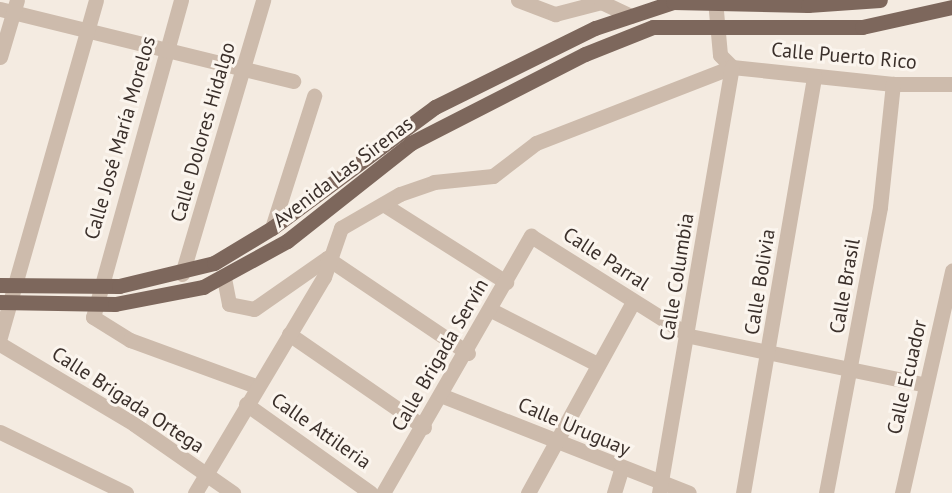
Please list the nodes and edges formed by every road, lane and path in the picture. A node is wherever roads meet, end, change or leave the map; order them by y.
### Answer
1 (96, 0) edge
2 (181, 0) edge
3 (263, 0) edge
4 (518, 0) edge
5 (880, 0) edge
6 (715, 1) edge
7 (10, 7) edge
8 (952, 7) edge
9 (632, 16) junction
10 (715, 25) junction
11 (87, 31) junction
12 (167, 50) junction
13 (0, 57) edge
14 (732, 67) junction
15 (244, 68) junction
16 (814, 76) junction
17 (293, 81) dead end
18 (893, 84) junction
19 (952, 84) edge
20 (314, 96) dead end
21 (383, 204) junction
22 (272, 228) junction
23 (531, 236) joint
24 (327, 258) junction
25 (182, 274) junction
26 (952, 274) edge
27 (225, 278) junction
28 (506, 282) junction
29 (0, 285) edge
30 (18, 286) junction
31 (98, 287) junction
32 (633, 302) junction
33 (6, 303) edge
34 (93, 305) junction
35 (491, 310) junction
36 (290, 334) junction
37 (690, 336) junction
38 (0, 337) edge
39 (0, 344) edge
40 (468, 353) junction
41 (770, 356) junction
42 (597, 364) junction
43 (851, 371) junction
44 (256, 386) junction
45 (926, 386) junction
46 (443, 396) junction
47 (246, 404) junction
48 (424, 426) junction
49 (0, 432) edge
50 (553, 440) junction
51 (621, 470) junction
52 (206, 475) junction
53 (660, 490) edge
54 (126, 493) edge
55 (195, 493) edge
56 (233, 493) edge
57 (371, 493) edge
58 (383, 493) edge
59 (528, 493) edge
60 (614, 493) edge
61 (689, 493) edge
62 (743, 493) edge
63 (826, 493) edge
64 (902, 493) edge

1 - 11 street
2 - 12 street, Calle José María Morelos
3 - 15 street, Calle Dolores Hidalgo
4 - 9 street
5 - 6 main road, Avenida Las Sirenas
6 - 9 main road, Avenida Las Sirenas
6 - 10 street
7 - 11 street
7 - 13 street
8 - 10 main road, Avenida Las Sirenas
9 - 22 main road, Avenida Las Sirenas
10 - 14 street
10 - 27 main road, Avenida Las Sirenas
11 - 12 street
11 - 30 street
12 - 15 street
12 - 31 street, Calle José María Morelos
14 - 16 street, Calle Puerto Rico
14 - 21 street
14 - 37 street, Calle Columbia
15 - 17 street
15 - 25 street, Calle Dolores Hidalgo
16 - 18 street, Calle Puerto Rico
16 - 41 street, Calle Bolivia
18 - 19 street, Calle Puerto Rico
18 - 43 street, Calle Brasil
20 - 22 street
21 - 24 street
21 - 28 street
22 - 25 main road, Avenida Las Sirenas
23 - 28 street, Calle Brigada Servín
23 - 32 street, Calle Parral
24 - 27 street
24 - 36 street
24 - 40 street
25 - 31 main road, Avenida Las Sirenas
26 - 45 street, Calle Ecuador
27 - 34 main road, Avenida Las Sirenas
28 - 35 street, Calle Brigada Servín
29 - 30 main road, Avenida Las Sirenas
30 - 31 main road, Avenida Las Sirenas
30 - 33 street
31 - 34 street, Calle José María Morelos
32 - 37 street, Calle Parral
32 - 42 street
33 - 34 main road, Avenida Las Sirenas
33 - 38 street
34 - 44 street
35 - 40 street, Calle Brigada Servín
35 - 42 street
36 - 44 street
36 - 48 street
37 - 41 street, Calle Parral
37 - 53 street, Calle Columbia
39 - 52 street, Calle Brigada Ortega
40 - 46 street, Calle Brigada Servín
41 - 43 street, Calle Parral
41 - 62 street, Calle Bolivia
42 - 50 street
43 - 45 street, Calle Parral
43 - 63 street, Calle Brasil
44 - 47 street
45 - 64 street, Calle Ecuador
46 - 48 street, Calle Brigada Servín
46 - 50 street, Calle Uruguay
47 - 52 street
47 - 57 street, Calle Attileria
48 - 58 street, Calle Brigada Servín
49 - 54 street
50 - 51 street, Calle Uruguay
50 - 59 street
51 - 53 street, Calle Uruguay
51 - 60 street
52 - 55 street
52 - 56 street, Calle Brigada Ortega
53 - 61 street, Calle Uruguay

